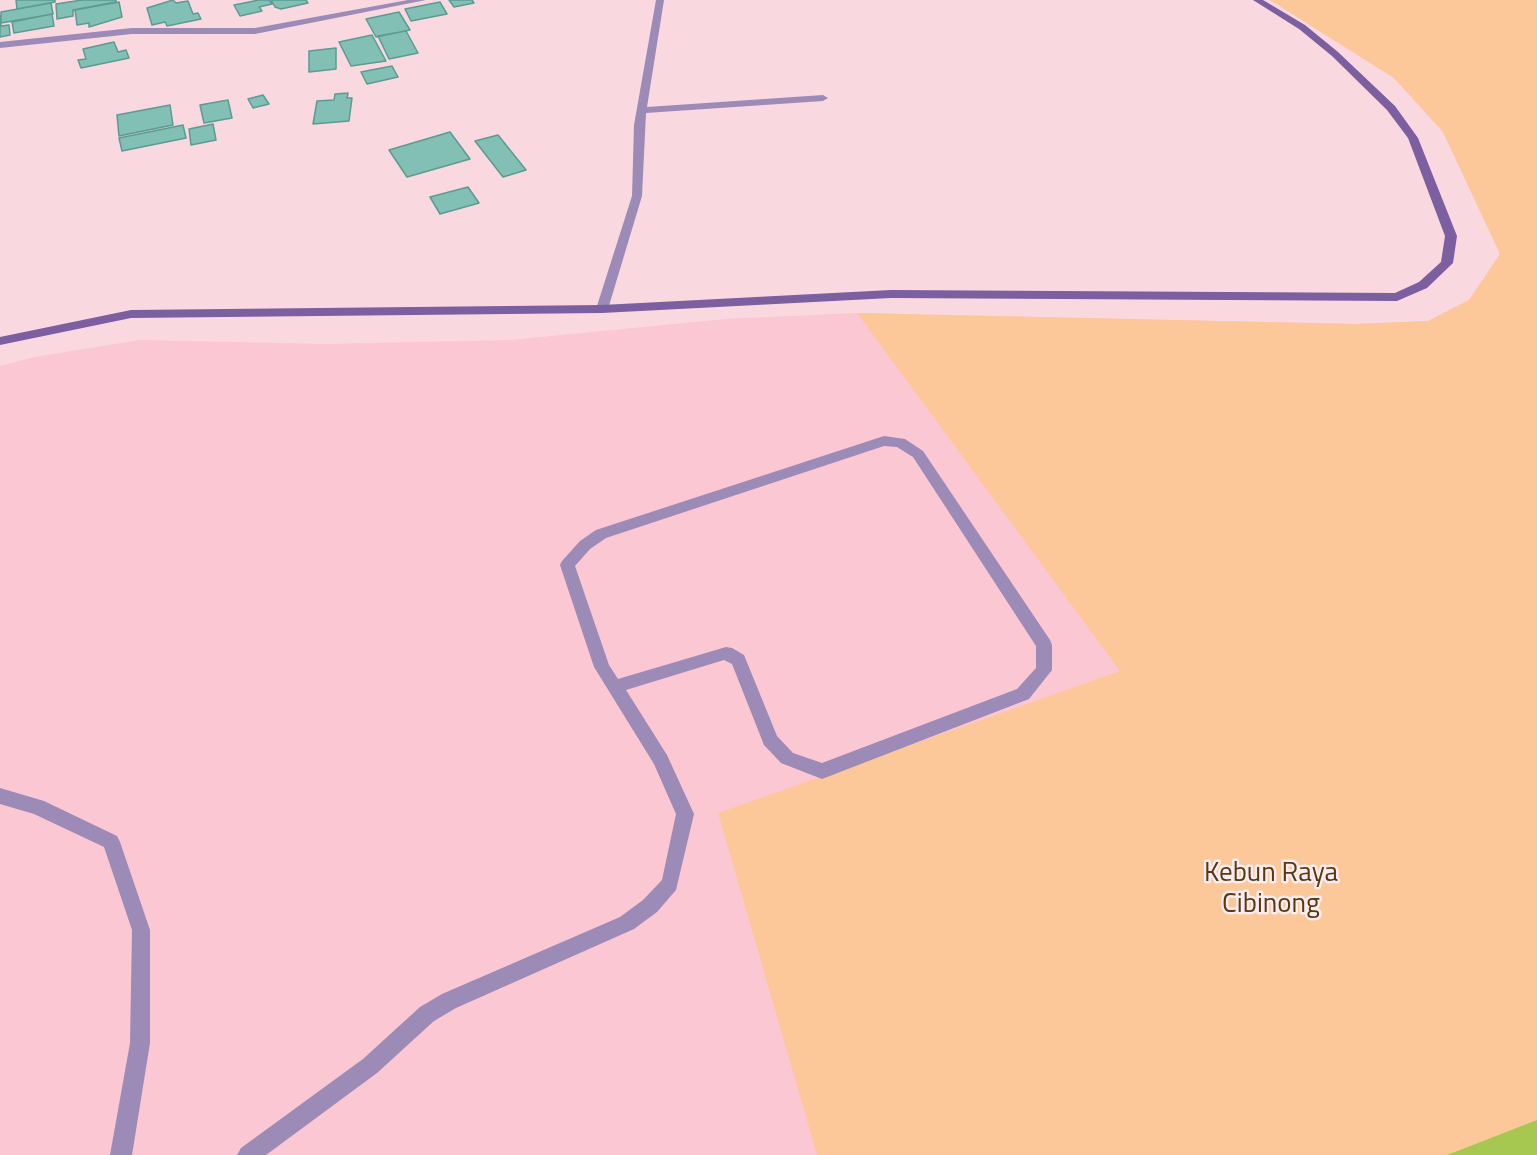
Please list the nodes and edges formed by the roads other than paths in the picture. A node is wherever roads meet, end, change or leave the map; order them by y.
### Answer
1 (422, 0) edge
2 (660, 0) edge
3 (1257, 0) edge
4 (387, 2) edge
5 (0, 45) edge
6 (823, 98) dead end
7 (641, 110) junction
8 (602, 309) junction
9 (0, 341) edge
10 (614, 687) junction
11 (0, 796) edge
12 (121, 1155) edge
13 (248, 1155) edge

1 - 4 street
2 - 7 street
3 - 8 street
4 - 5 street
6 - 7 street
7 - 8 street
8 - 9 street
10 - 10 street
10 - 13 street
11 - 12 street

